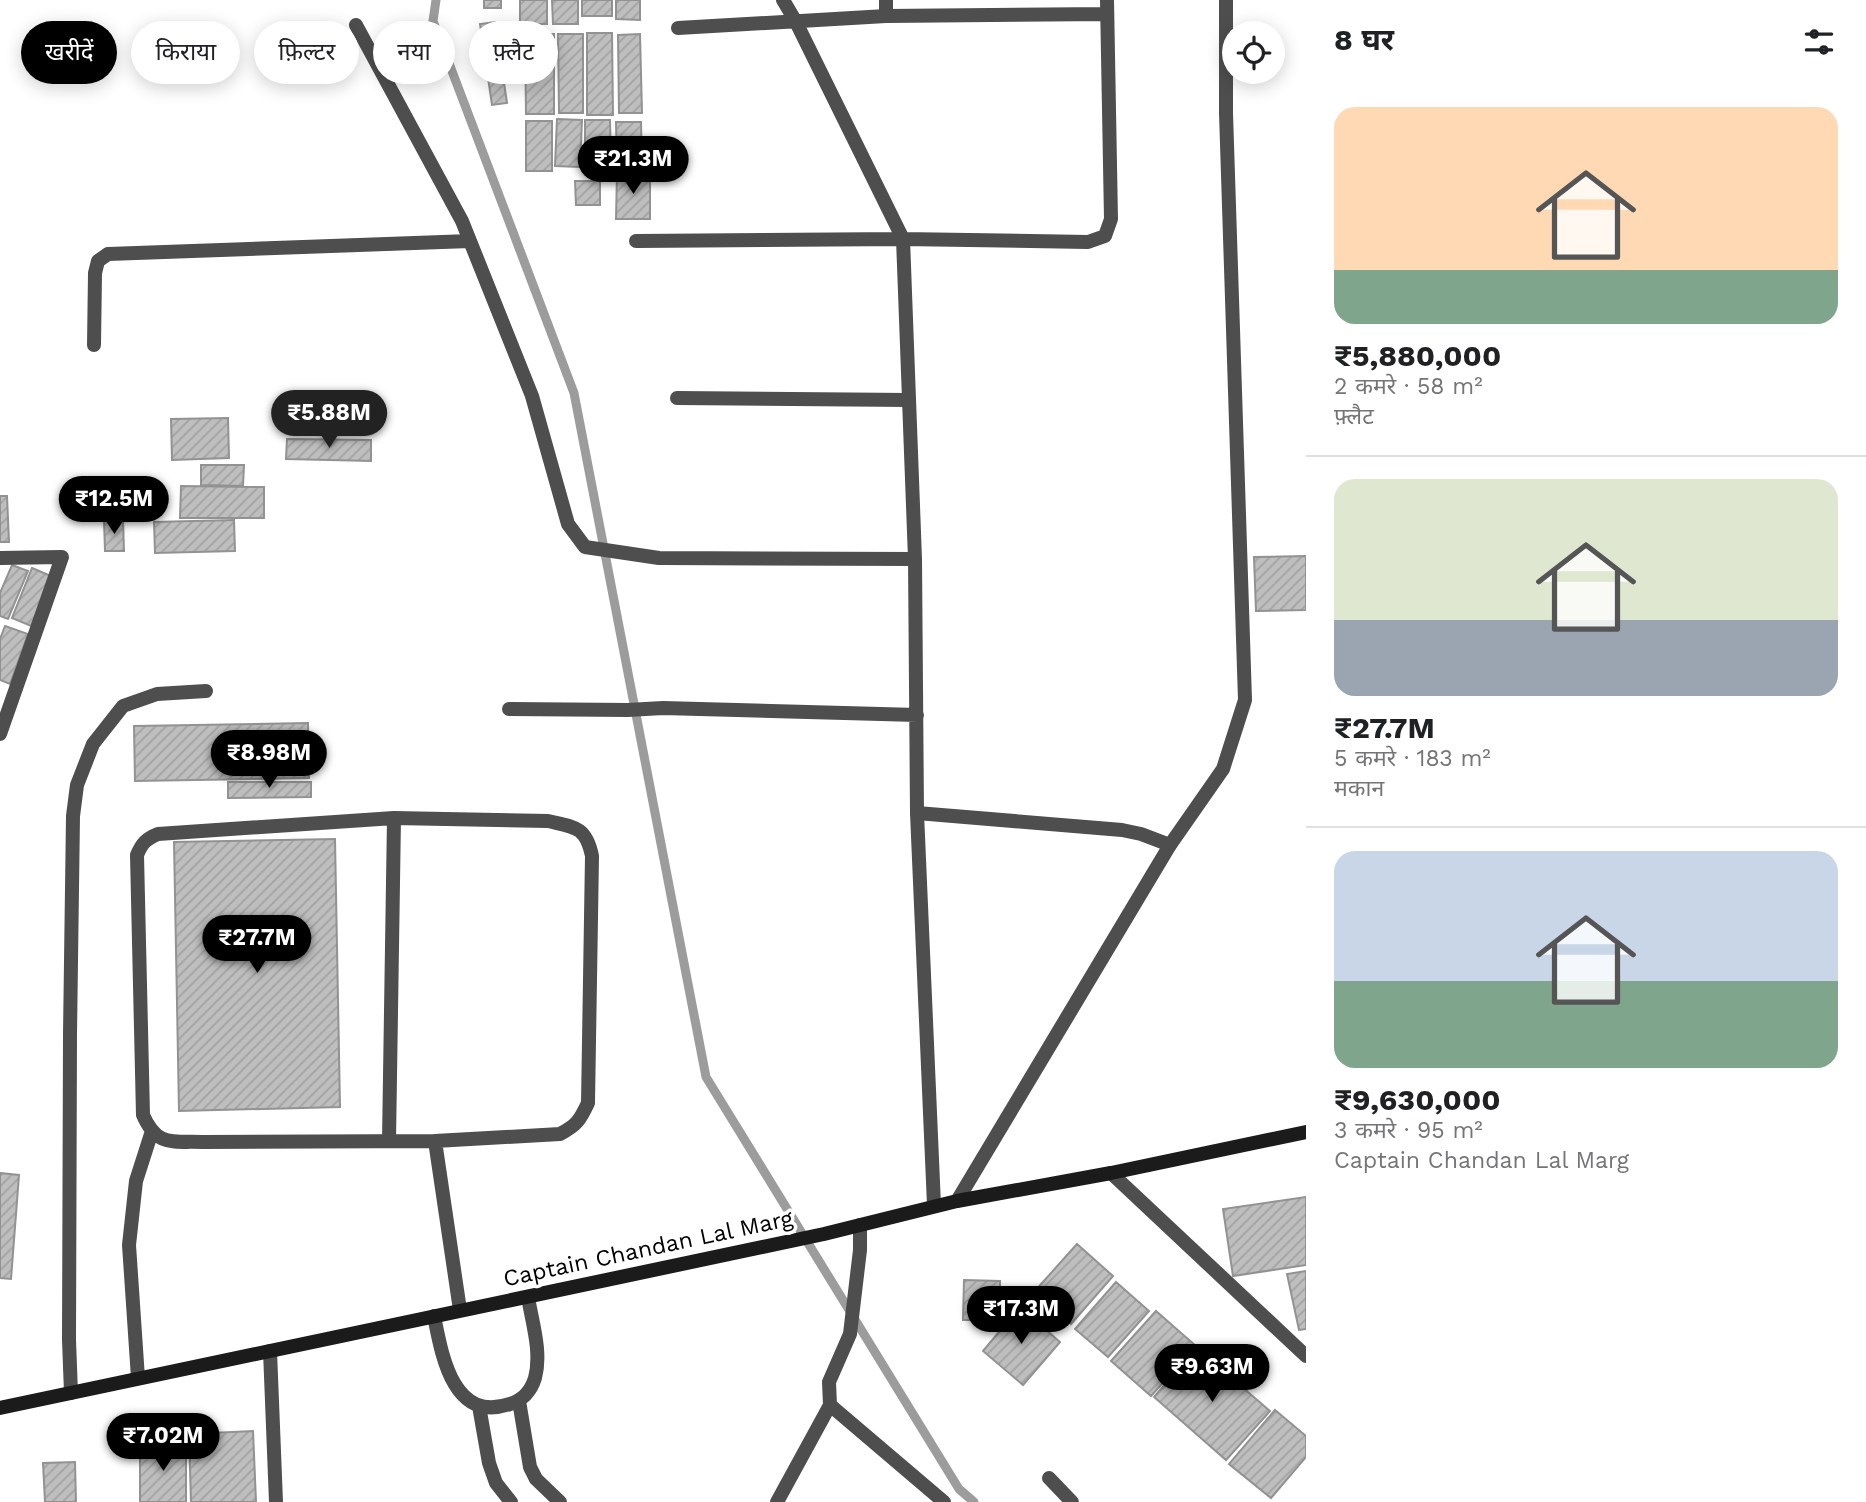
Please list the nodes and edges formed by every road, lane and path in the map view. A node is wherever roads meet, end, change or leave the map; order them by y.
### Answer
1 (783, 0) edge
2 (886, 0) edge
3 (1226, 0) edge
4 (1107, 7) edge
5 (886, 16) junction
6 (796, 22) junction
7 (677, 28) dead end
8 (359, 31) edge
9 (903, 239) junction
10 (470, 241) junction
11 (636, 241) dead end
12 (94, 345) dead end
13 (677, 398) dead end
14 (909, 400) junction
15 (0, 558) edge
16 (915, 559) junction
17 (206, 691) dead end
18 (509, 709) dead end
19 (917, 715) junction
20 (0, 734) edge
21 (918, 813) junction
22 (394, 818) junction
23 (1170, 845) junction
24 (152, 1131) junction
25 (1306, 1132) edge
26 (389, 1141) junction
27 (435, 1141) junction
28 (1111, 1173) junction
29 (957, 1201) junction
30 (934, 1206) junction
31 (859, 1225) junction
32 (528, 1297) junction
33 (460, 1310) junction
34 (434, 1316) junction
35 (270, 1350) junction
36 (1306, 1356) edge
37 (138, 1378) junction
38 (71, 1393) junction
39 (519, 1401) junction
40 (830, 1405) junction
41 (480, 1406) junction
42 (0, 1408) edge
43 (1049, 1478) dead end
44 (276, 1502) edge
45 (511, 1502) edge
46 (561, 1502) edge
47 (776, 1502) edge
48 (944, 1502) edge
49 (1072, 1502) edge

1 - 6 street
2 - 5 street
3 - 23 street
4 - 5 street
4 - 9 street
5 - 6 street
6 - 7 street
6 - 9 street
8 - 10 street
9 - 11 street
9 - 14 street
10 - 12 street
10 - 16 street
13 - 14 street
14 - 16 street
15 - 20 street
16 - 19 street
17 - 38 street
18 - 19 street
19 - 21 street
21 - 23 street
21 - 30 street
22 - 24 street
22 - 26 street
22 - 27 street
23 - 29 street
24 - 26 street
24 - 37 street
25 - 28 street, Captain Chandan Lal Marg
26 - 27 street
27 - 33 street
28 - 29 street, Captain Chandan Lal Marg
28 - 36 street
29 - 30 street, Captain Chandan Lal Marg
30 - 31 street, Captain Chandan Lal Marg
31 - 32 street, Captain Chandan Lal Marg
31 - 40 street
32 - 33 street, Captain Chandan Lal Marg
32 - 39 street
33 - 34 street, Captain Chandan Lal Marg
34 - 35 street, Captain Chandan Lal Marg
34 - 41 street
35 - 37 street, Captain Chandan Lal Marg
35 - 44 street
37 - 38 street, Captain Chandan Lal Marg
38 - 42 street, Captain Chandan Lal Marg
39 - 41 street
39 - 46 street
40 - 47 street
40 - 48 street
41 - 45 street
43 - 49 street

